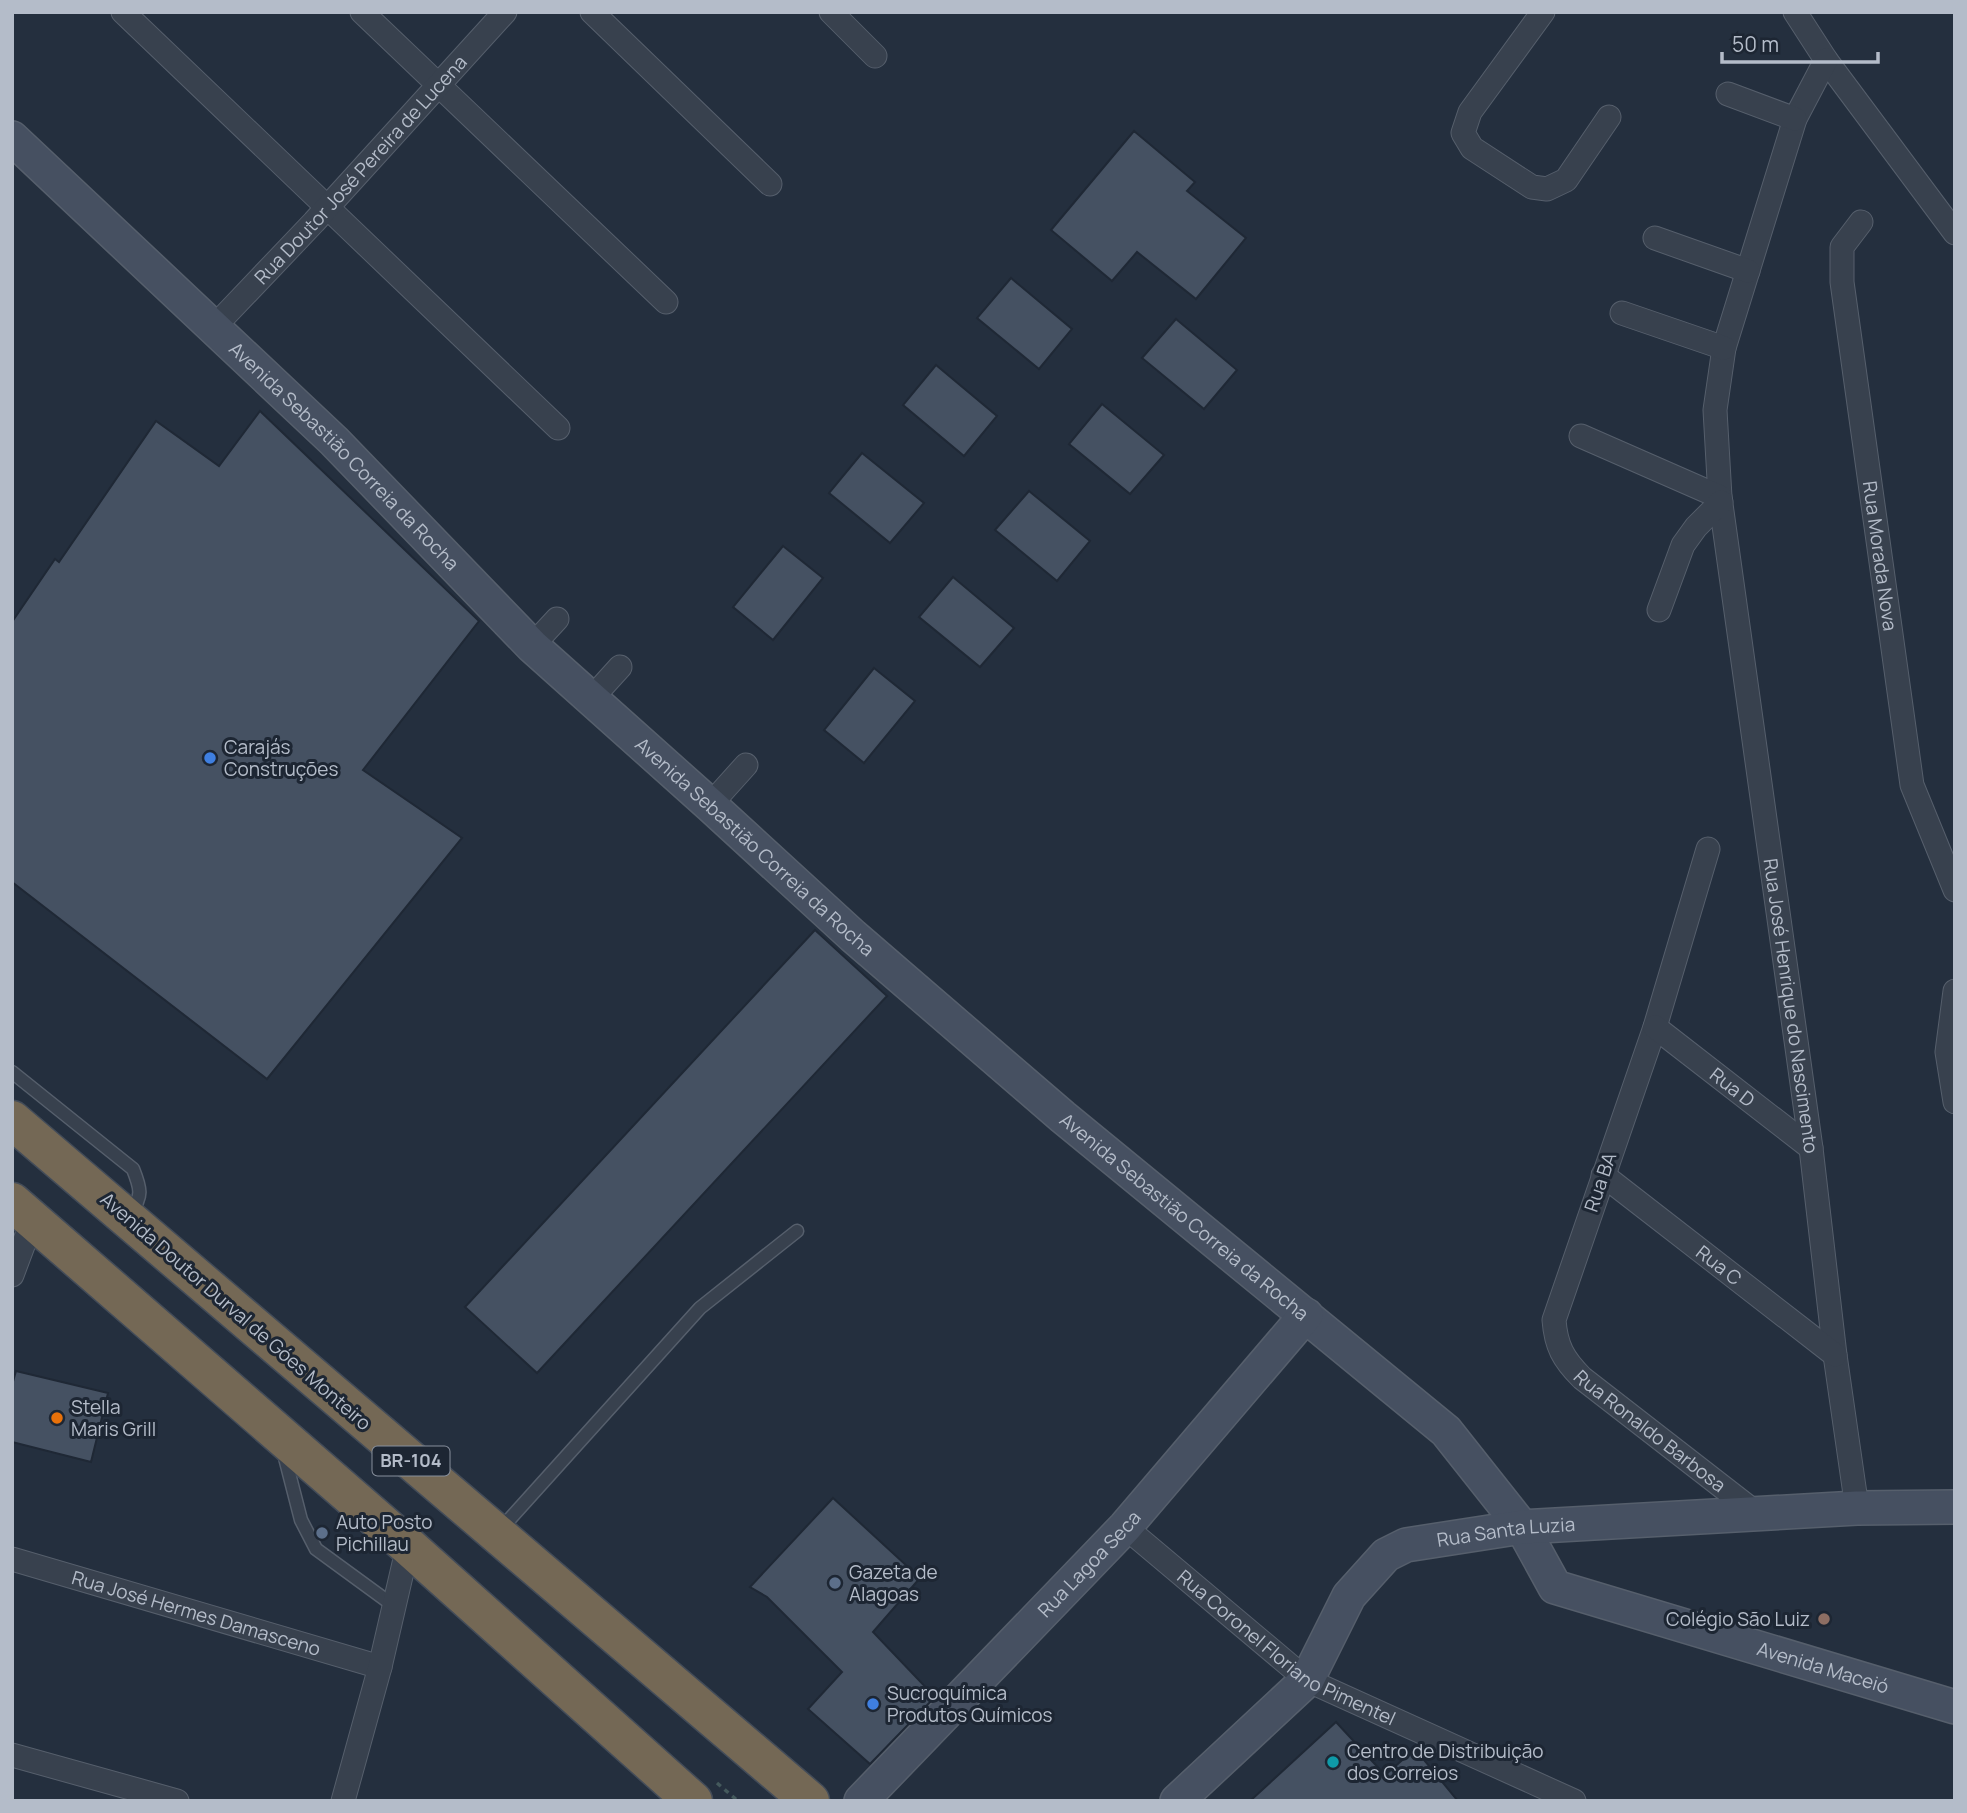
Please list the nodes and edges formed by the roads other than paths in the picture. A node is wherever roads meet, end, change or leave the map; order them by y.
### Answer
1 (123, 12) edge
2 (362, 12) edge
3 (505, 12) edge
4 (592, 12) edge
5 (831, 12) edge
6 (1544, 12) edge
7 (1795, 12) edge
8 (875, 56) dead end
9 (1826, 61) junction
10 (439, 86) junction
11 (1728, 94) dead end
12 (1609, 117) dead end
13 (1795, 119) junction
14 (12, 138) edge
15 (770, 184) dead end
16 (328, 207) junction
17 (1861, 222) dead end
18 (1955, 233) edge
19 (1655, 238) dead end
20 (1748, 271) junction
21 (666, 302) dead end
22 (1622, 313) dead end
23 (214, 327) junction
24 (1724, 348) junction
25 (558, 428) dead end
26 (1581, 436) dead end
27 (1720, 500) junction
28 (1659, 610) dead end
29 (557, 619) dead end
30 (532, 646) junction
31 (620, 667) dead end
32 (592, 699) junction
33 (746, 765) dead end
34 (710, 805) junction
35 (1709, 849) dead end
36 (1955, 890) edge
37 (1955, 991) edge
38 (1655, 1027) junction
39 (12, 1072) edge
40 (1955, 1102) edge
41 (12, 1120) edge
42 (1811, 1148) junction
43 (1603, 1175) junction
44 (128, 1217) junction
45 (20, 1228) edge
46 (797, 1231) dead end
47 (12, 1275) edge
48 (1306, 1315) junction
49 (1556, 1339) joint
50 (1835, 1355) junction
51 (279, 1433) junction
52 (1955, 1507) edge
53 (1857, 1508) junction
54 (1756, 1513) junction
55 (1125, 1527) junction
56 (1522, 1527) junction
57 (496, 1534) junction
58 (408, 1546) junction
59 (12, 1559) edge
60 (394, 1606) junction
61 (380, 1667) junction
62 (1307, 1680) junction
63 (1955, 1707) edge
64 (12, 1755) edge
65 (350, 1797) edge
66 (177, 1801) edge
67 (693, 1801) edge
68 (810, 1801) edge
69 (860, 1801) edge
70 (1177, 1801) edge
71 (1574, 1801) edge

1 - 16 street
2 - 10 street
3 - 10 street, Rua Doutor José Pereira de Lucena
4 - 15 street
5 - 8 street
6 - 12 street
7 - 9 street
9 - 13 street, Rua José Henrique do Nascimento
9 - 18 street
10 - 16 street, Rua Doutor José Pereira de Lucena
10 - 21 street
11 - 13 street
13 - 20 street, Rua José Henrique do Nascimento
14 - 23 street, Avenida Sebastião Correia da Rocha
16 - 23 street, Rua Doutor José Pereira de Lucena
16 - 25 street
17 - 36 street, Rua Morada Nova
19 - 20 street
20 - 24 street, Rua José Henrique do Nascimento
22 - 24 street
23 - 30 street, Avenida Sebastião Correia da Rocha
24 - 27 street, Rua José Henrique do Nascimento
26 - 27 street
27 - 28 street
27 - 42 street, Rua José Henrique do Nascimento
29 - 30 street
30 - 32 street, Avenida Sebastião Correia da Rocha
31 - 32 street
32 - 34 street, Avenida Sebastião Correia da Rocha
33 - 34 street
34 - 48 street, Avenida Sebastião Correia da Rocha
35 - 38 street, Rua BA
37 - 40 street
38 - 42 street, Rua D
38 - 43 street, Rua BA
39 - 44 lane
41 - 44 highway, Avenida Doutor Durval de Góes Monteiro / BR-104
42 - 50 street, Rua José Henrique do Nascimento
43 - 49 street, Rua BA
43 - 50 street, Rua C
44 - 57 highway, Avenida Doutor Durval de Góes Monteiro / BR-104
45 - 47 street
45 - 51 highway
46 - 57 lane
48 - 55 street, Rua Lagoa Seca
48 - 56 street, Avenida Sebastião Correia da Rocha
49 - 54 street, Rua Ronaldo Barbosa
50 - 53 street, Rua José Henrique do Nascimento
51 - 58 highway
51 - 60 lane
52 - 53 street, Rua Santa Luzia
53 - 54 street, Rua Santa Luzia
54 - 56 street, Rua Santa Luzia
55 - 62 street, Rua Coronel Floriano Pimentel
55 - 69 street, Rua Lagoa Seca
56 - 62 street, Rua Santa Luzia
56 - 63 street, Avenida Maceió
57 - 68 highway, Avenida Doutor Durval de Góes Monteiro / BR-104
58 - 60 street
58 - 67 highway
59 - 61 street, Rua José Hermes Damasceno
60 - 61 street
61 - 65 street
62 - 70 street, Rua Santa Luzia
62 - 71 street, Rua Coronel Floriano Pimentel
64 - 66 street

